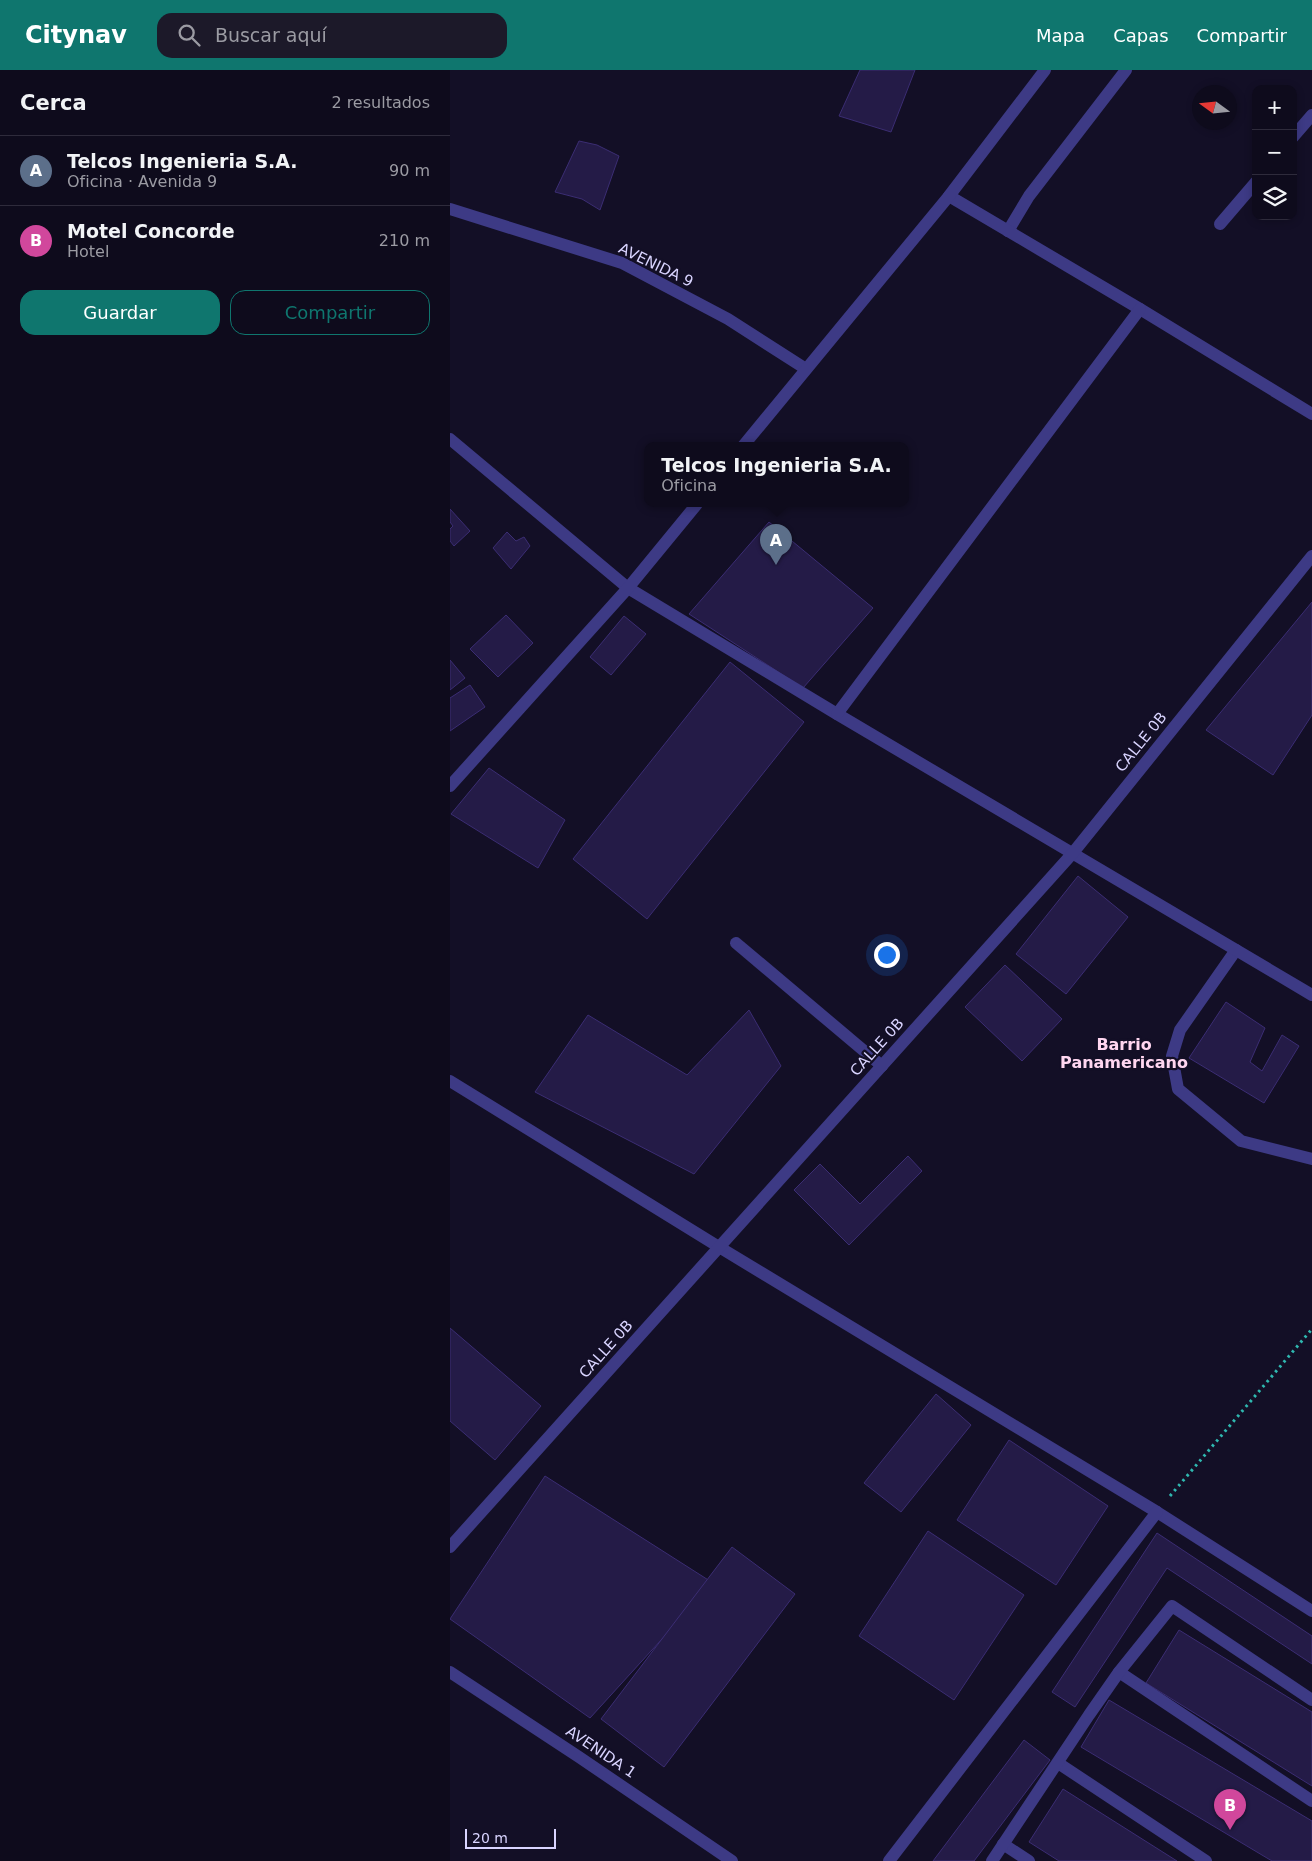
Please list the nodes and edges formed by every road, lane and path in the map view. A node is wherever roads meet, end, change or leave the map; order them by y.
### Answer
1 (1045, 70) edge
2 (1126, 70) edge
3 (1312, 115) edge
4 (1297, 132) edge
5 (1252, 187) edge
6 (949, 196) junction
7 (450, 209) edge
8 (1220, 224) dead end
9 (1008, 231) junction
10 (1140, 309) junction
11 (806, 369) junction
12 (1312, 414) edge
13 (450, 440) edge
14 (746, 442) edge
15 (695, 507) edge
16 (1312, 556) edge
17 (628, 588) junction
18 (837, 714) junction
19 (450, 786) edge
20 (1072, 854) junction
21 (736, 943) dead end
22 (1236, 950) junction
23 (1312, 995) edge
24 (882, 1066) junction
25 (450, 1081) edge
26 (1312, 1159) edge
27 (719, 1247) junction
28 (1312, 1329) edge
29 (1157, 1512) junction
30 (450, 1547) edge
31 (1312, 1612) edge
32 (450, 1672) edge
33 (1119, 1672) junction
34 (1312, 1700) edge
35 (1058, 1763) junction
36 (1312, 1800) edge
37 (1003, 1844) junction
38 (732, 1861) edge
39 (888, 1861) edge
40 (992, 1861) edge
41 (1029, 1861) edge
42 (1206, 1861) edge

1 - 6 street
2 - 9 street
3 - 4 street
5 - 8 street
6 - 9 street
6 - 11 street
7 - 11 street, AVENIDA 9
9 - 10 street
10 - 12 street
10 - 18 street
11 - 14 street
13 - 17 street
15 - 17 street
16 - 20 street, CALLE 0B
17 - 18 street
17 - 19 street
18 - 20 street
20 - 22 street
20 - 24 street, CALLE 0B
21 - 24 street
22 - 23 street
22 - 26 street
24 - 27 street, CALLE 0B
25 - 27 street
27 - 29 street
27 - 30 street, CALLE 0B
28 - 29 path
29 - 31 street
29 - 39 street
32 - 38 street, AVENIDA 1
33 - 34 street
33 - 35 street
33 - 36 street
35 - 37 street
35 - 42 street
37 - 40 street
37 - 41 street

